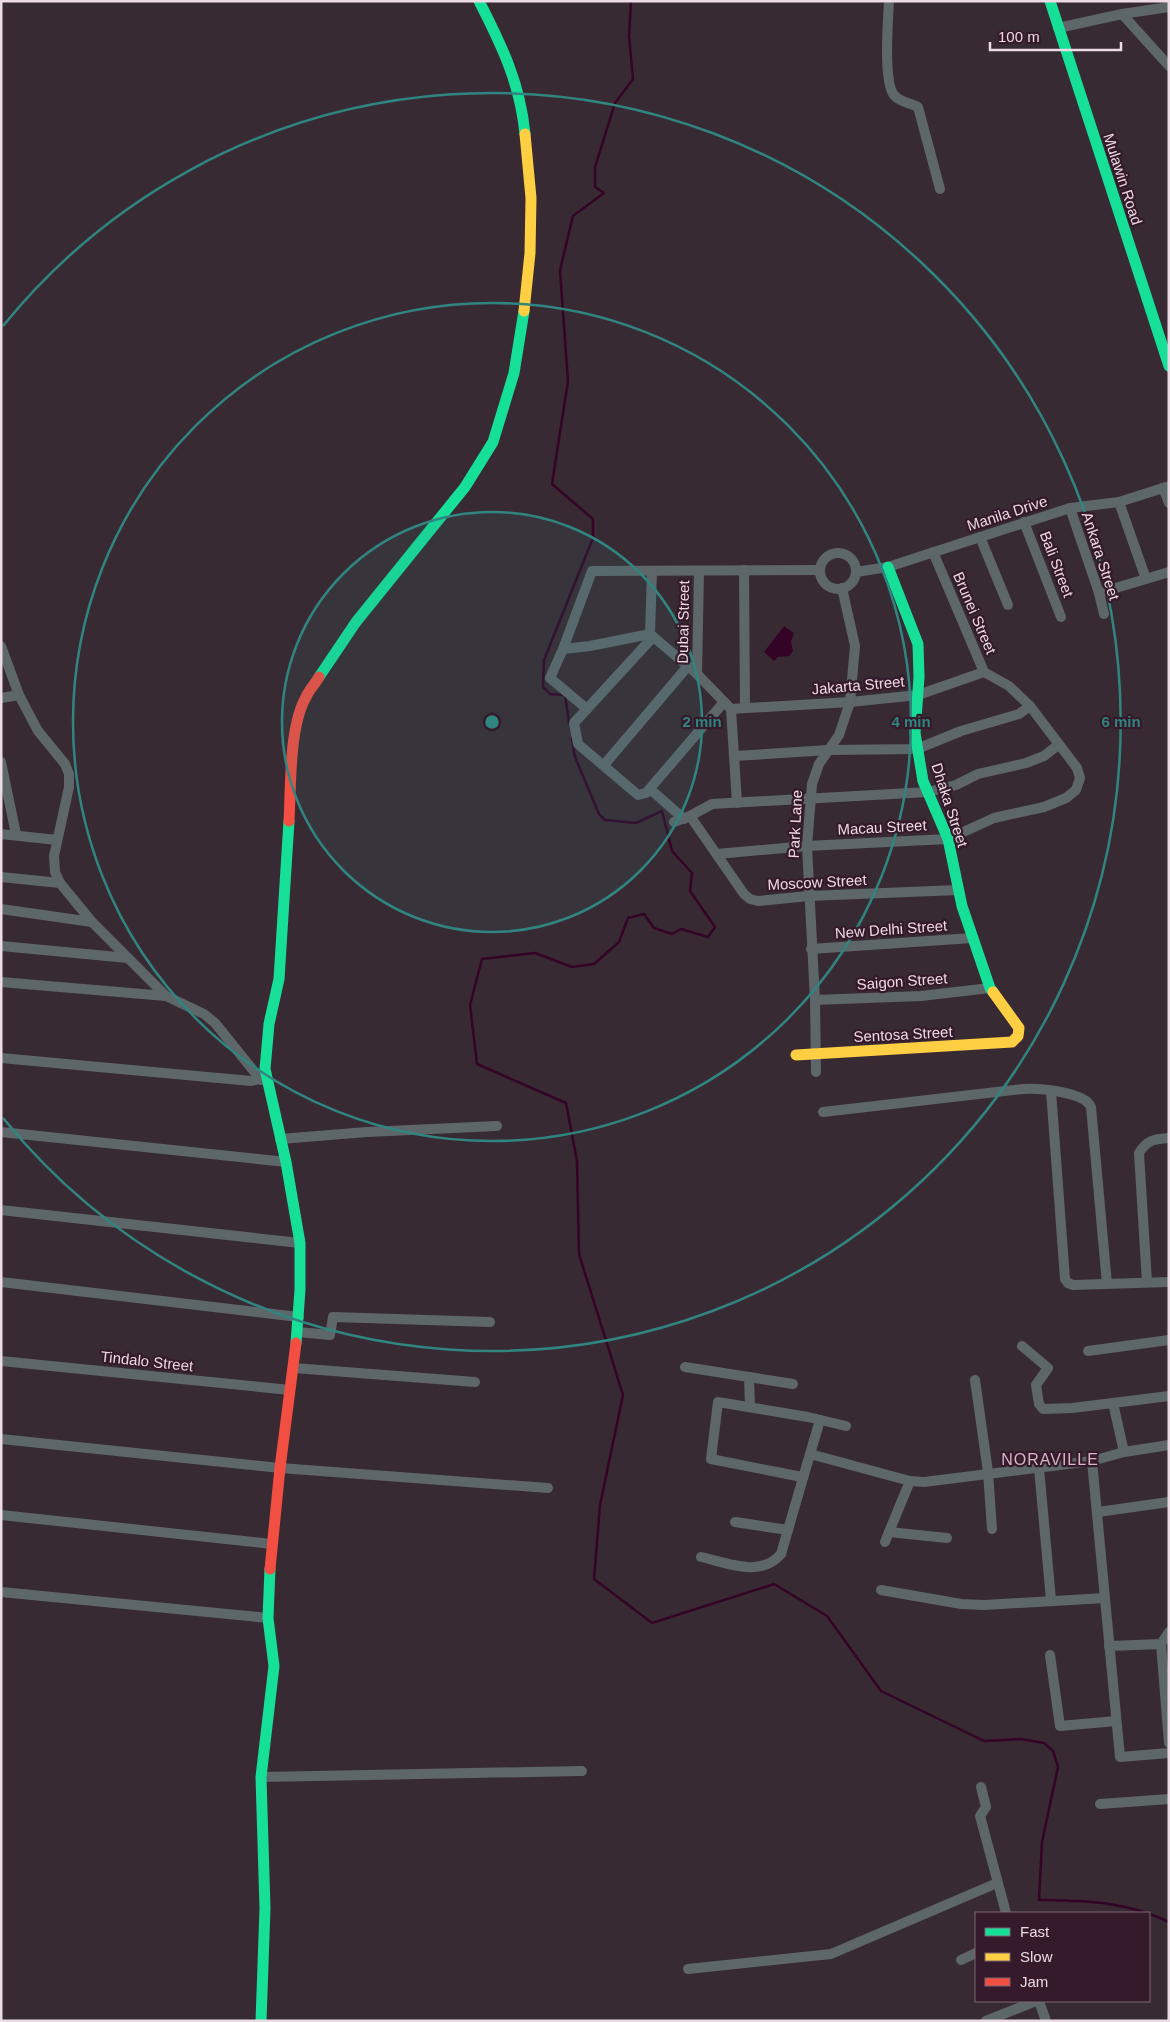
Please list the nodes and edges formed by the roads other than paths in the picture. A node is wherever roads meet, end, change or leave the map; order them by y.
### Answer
1 (479, 1) edge
2 (889, 1) edge
3 (1050, 1) edge
4 (1169, 7) edge
5 (1122, 14) junction
6 (1058, 28) junction
7 (1169, 66) edge
8 (940, 189) dead end
9 (1169, 366) edge
10 (1167, 486) edge
11 (1119, 502) junction
12 (1169, 503) edge
13 (1070, 508) junction
14 (1024, 522) junction
15 (980, 537) junction
16 (933, 552) junction
17 (888, 567) junction
18 (744, 570) junction
19 (820, 570) junction
20 (652, 571) junction
21 (700, 571) junction
22 (856, 572) junction
23 (1169, 572) edge
24 (1146, 579) junction
25 (842, 588) junction
26 (1099, 593) junction
27 (1008, 605) dead end
28 (1104, 614) dead end
29 (1061, 617) dead end
30 (652, 635) junction
31 (1, 646) edge
32 (563, 649) junction
33 (688, 666) junction
34 (984, 672) junction
35 (697, 674) junction
36 (19, 695) junction
37 (918, 696) junction
38 (1, 698) edge
39 (850, 702) junction
40 (728, 705) junction
41 (1030, 706) junction
42 (587, 708) junction
43 (745, 708) junction
44 (1058, 745) junction
45 (917, 749) junction
46 (829, 750) junction
47 (735, 756) junction
48 (1, 762) edge
49 (604, 765) junction
50 (1077, 768) joint
51 (650, 788) junction
52 (928, 792) junction
53 (810, 799) junction
54 (737, 803) junction
55 (682, 819) junction
56 (1, 834) edge
57 (16, 834) junction
58 (948, 838) junction
59 (56, 840) junction
60 (807, 846) junction
61 (717, 854) junction
62 (1, 877) edge
63 (60, 883) junction
64 (958, 890) junction
65 (809, 896) junction
66 (1, 909) edge
67 (92, 922) junction
68 (972, 938) junction
69 (1, 946) edge
70 (811, 949) junction
71 (128, 958) junction
72 (1, 982) edge
73 (990, 988) junction
74 (166, 996) junction
75 (815, 1000) junction
76 (1012, 1042) joint
77 (817, 1054) junction
78 (796, 1055) dead end
79 (1, 1058) edge
80 (816, 1072) dead end
81 (263, 1078) junction
82 (1050, 1091) junction
83 (823, 1112) dead end
84 (497, 1126) dead end
85 (1, 1132) edge
86 (1169, 1138) edge
87 (280, 1139) junction
88 (286, 1162) junction
89 (1, 1210) edge
90 (300, 1243) junction
91 (1, 1282) edge
92 (1147, 1282) junction
93 (1169, 1282) edge
94 (1107, 1284) junction
95 (299, 1317) junction
96 (490, 1322) dead end
97 (298, 1332) junction
98 (1169, 1340) edge
99 (1022, 1346) dead end
100 (1088, 1351) dead end
101 (1, 1361) edge
102 (685, 1367) dead end
103 (294, 1368) junction
104 (749, 1377) junction
105 (975, 1380) dead end
106 (475, 1382) dead end
107 (793, 1384) dead end
108 (290, 1390) junction
109 (1169, 1396) edge
110 (1113, 1403) junction
111 (750, 1407) junction
112 (820, 1420) junction
113 (846, 1426) dead end
114 (1, 1439) edge
115 (1169, 1445) edge
116 (1124, 1452) junction
117 (810, 1454) junction
118 (1092, 1461) junction
119 (280, 1468) junction
120 (1038, 1468) junction
121 (988, 1472) junction
122 (802, 1477) junction
123 (910, 1481) junction
124 (548, 1488) dead end
125 (1169, 1502) edge
126 (1098, 1512) junction
127 (1, 1515) edge
128 (735, 1522) dead end
129 (992, 1529) dead end
130 (788, 1530) junction
131 (947, 1538) dead end
132 (272, 1544) junction
133 (701, 1557) dead end
134 (881, 1590) dead end
135 (1, 1592) edge
136 (1105, 1598) junction
137 (1051, 1600) junction
138 (268, 1618) junction
139 (1169, 1632) edge
140 (1161, 1644) junction
141 (1109, 1646) junction
142 (1050, 1655) dead end
143 (1166, 1664) edge
144 (1167, 1704) edge
145 (1116, 1721) junction
146 (1169, 1743) edge
147 (1169, 1753) edge
148 (582, 1771) dead end
149 (261, 1777) junction
150 (981, 1787) dead end
151 (1169, 1799) edge
152 (1100, 1804) dead end
153 (997, 1883) junction
154 (1006, 1912) edge
155 (975, 1953) edge
156 (960, 1960) dead end
157 (688, 1969) dead end
158 (1034, 2002) edge
159 (1037, 2002) edge
160 (261, 2021) edge
161 (986, 2021) edge
162 (1046, 2021) edge

1 - 81 street
2 - 8 street
3 - 6 street, Mulawin Road
4 - 5 street
5 - 6 street
5 - 7 street
6 - 9 street, Mulawin Road
10 - 11 street, Manila Drive
10 - 12 street
11 - 13 street, Manila Drive
11 - 24 street
13 - 14 street, Manila Drive
13 - 26 street, Ankara Street
14 - 15 street, Manila Drive
14 - 29 street, Bali Street
15 - 16 street, Manila Drive
15 - 27 street
16 - 17 street, Manila Drive
16 - 34 street, Brunei Street
17 - 22 street, Manila Drive
17 - 37 street, Dhaka Street
18 - 19 street
18 - 21 street
18 - 43 street
19 - 22 street
19 - 25 street
20 - 21 street
20 - 30 street
20 - 32 street
21 - 35 street, Dubai Street
22 - 25 street
23 - 24 street
24 - 26 street
25 - 39 street, Park Lane
26 - 28 street, Ankara Street
30 - 32 street
30 - 33 street
30 - 42 street
31 - 36 street
32 - 42 street
33 - 35 street
33 - 49 street
34 - 37 street, Jakarta Street
34 - 41 street, Brunei Street
35 - 40 street
36 - 38 street
36 - 59 street
37 - 39 street, Jakarta Street
37 - 45 street, Dhaka Street
39 - 43 street, Jakarta Street
39 - 46 street, Park Lane
40 - 43 street, Jakarta Street
40 - 47 street
40 - 51 street
41 - 44 street, Brunei Street
41 - 45 street
42 - 49 street
44 - 50 street, Brunei Street
44 - 52 street
45 - 46 street
45 - 52 street, Dhaka Street
46 - 47 street
46 - 53 street, Park Lane
47 - 54 street
48 - 57 street
49 - 51 street
50 - 58 street, Macau Street
51 - 55 street, Moscow Street
52 - 53 street
52 - 58 street, Dhaka Street
53 - 54 street
53 - 60 street, Park Lane
54 - 55 street
55 - 61 street, Moscow Street
56 - 57 street
57 - 59 street
58 - 60 street, Macau Street
58 - 64 street, Dhaka Street
59 - 63 street
60 - 61 street, Macau Street
60 - 65 street, Park Lane
61 - 65 street, Moscow Street
62 - 63 street
63 - 67 street
64 - 65 street, Moscow Street
64 - 68 street, Dhaka Street
65 - 70 street, Park Lane
66 - 67 street
67 - 71 street
68 - 70 street, New Delhi Street
68 - 73 street, Dhaka Street
69 - 71 street
70 - 75 street, Park Lane
71 - 74 street
72 - 74 street
73 - 75 street, Saigon Street
73 - 76 street, Dhaka Street
74 - 81 street
75 - 77 street, Park Lane
76 - 77 street, Sentosa Street
77 - 78 street, Sentosa Street
77 - 80 street, Park Lane
79 - 81 street
81 - 87 street
82 - 83 street
82 - 94 street
82 - 94 street
84 - 87 street
85 - 88 street
86 - 92 street
87 - 88 street
88 - 90 street
89 - 90 street
90 - 95 street
91 - 95 street
92 - 93 street
92 - 94 street
95 - 97 street
96 - 97 street
97 - 103 street
98 - 100 street
99 - 110 street
101 - 108 street, Tindalo Street
102 - 104 street
103 - 106 street
103 - 108 street
104 - 107 street
104 - 111 street
105 - 121 street
108 - 119 street
109 - 110 street
110 - 116 street
111 - 112 street
111 - 122 street
112 - 113 street
112 - 117 street
114 - 119 street
115 - 116 street
116 - 118 street
117 - 122 street
117 - 123 street
118 - 120 street
118 - 126 street
119 - 124 street
119 - 132 street
120 - 121 street
120 - 137 street
121 - 123 street
121 - 129 street
122 - 130 street
123 - 131 street
125 - 126 street
126 - 136 street
127 - 132 street
128 - 130 street
130 - 133 street
132 - 138 street
134 - 137 street
135 - 138 street
136 - 137 street
136 - 141 street
138 - 149 street
139 - 140 street
140 - 141 street
140 - 143 street
141 - 145 street
142 - 145 street
143 - 144 street
144 - 146 street
145 - 147 street
148 - 149 street
149 - 160 street
150 - 153 street
151 - 152 street
153 - 154 street
153 - 157 street
155 - 156 street
158 - 161 street
159 - 162 street

